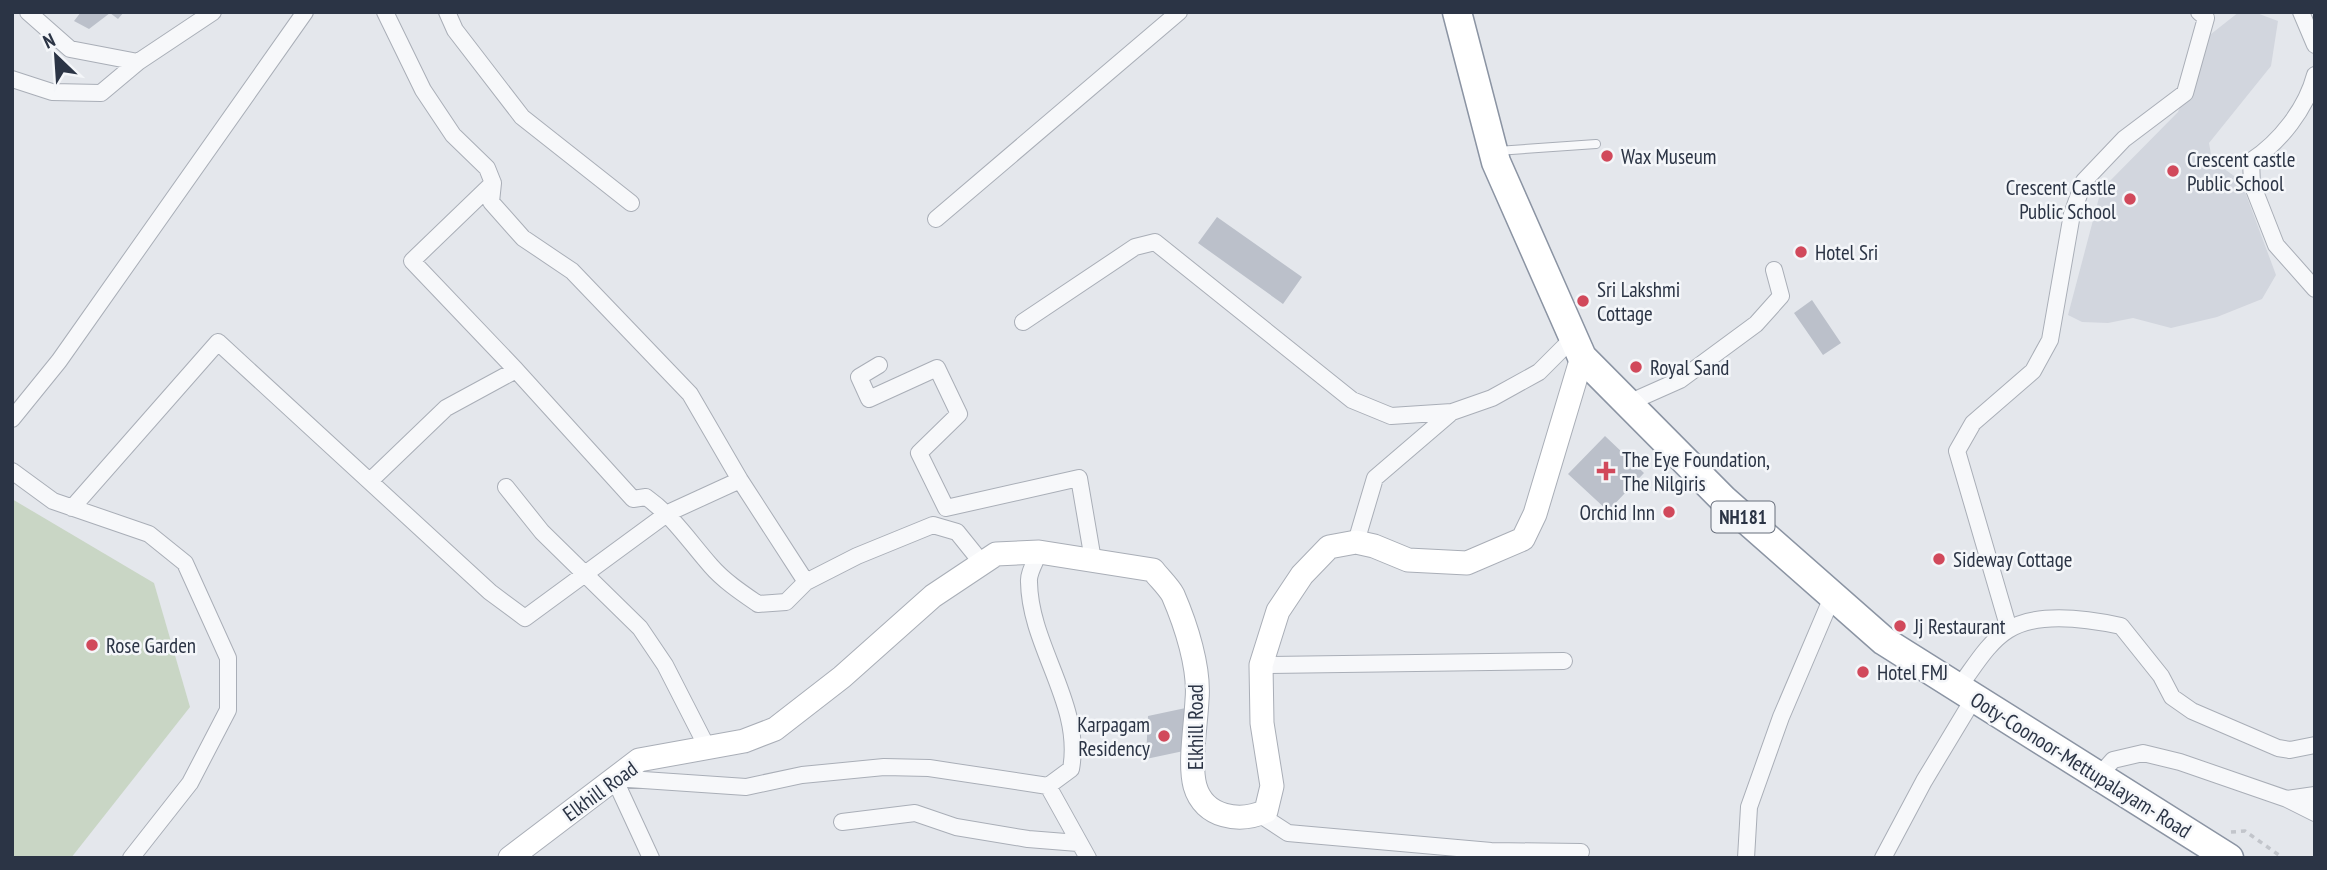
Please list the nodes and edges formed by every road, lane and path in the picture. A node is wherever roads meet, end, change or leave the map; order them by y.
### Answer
1 (27, 12) edge
2 (213, 12) edge
3 (305, 12) edge
4 (385, 12) edge
5 (447, 12) edge
6 (1179, 12) edge
7 (1457, 12) edge
8 (2199, 12) edge
9 (2301, 12) edge
10 (2315, 45) edge
11 (138, 62) junction
12 (2315, 75) edge
13 (12, 79) edge
14 (1596, 144) dead end
15 (1494, 151) junction
16 (493, 183) junction
17 (631, 203) dead end
18 (936, 219) dead end
19 (1774, 270) dead end
20 (2315, 289) edge
21 (1023, 322) dead end
22 (1577, 347) junction
23 (879, 365) dead end
24 (516, 370) junction
25 (1626, 404) junction
26 (1452, 412) junction
27 (12, 419) edge
28 (12, 471) edge
29 (740, 480) junction
30 (370, 481) junction
31 (506, 487) dead end
32 (72, 508) junction
33 (668, 513) junction
34 (1356, 542) junction
35 (1039, 552) junction
36 (1093, 560) junction
37 (982, 563) junction
38 (585, 574) junction
39 (806, 582) junction
40 (1833, 595) junction
41 (2009, 629) junction
42 (1564, 661) dead end
43 (1261, 665) junction
44 (1966, 693) junction
45 (2315, 745) edge
46 (707, 747) junction
47 (2098, 777) junction
48 (614, 778) junction
49 (1048, 786) junction
50 (2315, 795) edge
51 (2287, 799) junction
52 (2315, 813) edge
53 (1259, 814) junction
54 (842, 822) dead end
55 (1078, 843) junction
56 (1581, 852) dead end
57 (2223, 854) edge
58 (1555, 855) edge
59 (131, 858) edge
60 (509, 858) edge
61 (651, 858) edge
62 (1088, 858) edge
63 (1746, 858) edge
64 (1883, 858) edge
65 (2283, 858) edge

1 - 11 street
2 - 11 street
3 - 27 street
4 - 16 street
5 - 17 street
6 - 18 street
7 - 15 highway, Ooty-Coonoor-Mettupalayam- Road / NH181
8 - 41 street
9 - 10 street
11 - 13 street
12 - 20 street
14 - 15 lane
15 - 22 highway, Ooty-Coonoor-Mettupalayam- Road / NH181
16 - 24 street
16 - 29 street
19 - 25 street
21 - 26 street
22 - 25 highway, Ooty-Coonoor-Mettupalayam- Road / NH181
22 - 26 street
22 - 34 street
23 - 36 street
24 - 30 street
24 - 33 street
25 - 40 highway, Ooty-Coonoor-Mettupalayam- Road / NH181
26 - 34 street
28 - 32 street
29 - 33 street
29 - 39 street
30 - 32 street
30 - 38 street
31 - 38 street
32 - 59 street
33 - 38 street
33 - 39 street
34 - 43 street
35 - 36 street, Elkhill Road
35 - 37 street, Elkhill Road
35 - 49 street
36 - 53 street, Elkhill Road
37 - 39 street
37 - 46 street, Elkhill Road
38 - 46 street
40 - 44 highway, Ooty-Coonoor-Mettupalayam- Road / NH181
40 - 63 street
41 - 44 street
41 - 45 street
42 - 43 street
43 - 53 street
44 - 47 highway, Ooty-Coonoor-Mettupalayam- Road / NH181
44 - 64 street
46 - 48 street, Elkhill Road
47 - 51 street
47 - 57 highway, Ooty-Coonoor-Mettupalayam- Road / NH181
48 - 49 street
48 - 60 street, Elkhill Road
48 - 61 street
49 - 55 street
50 - 51 street
51 - 52 street
53 - 58 street
54 - 55 street
55 - 62 street
56 - 58 street
57 - 65 path

